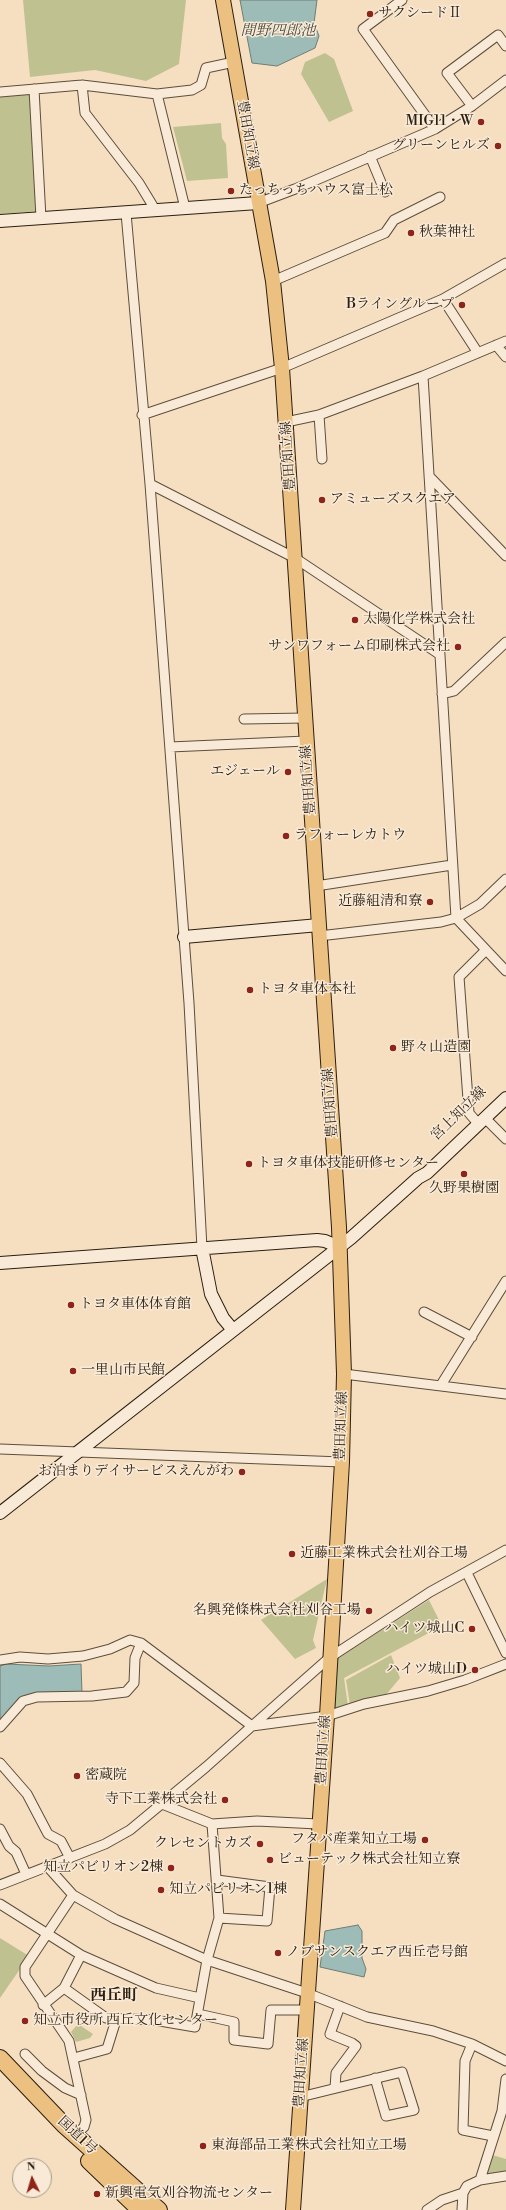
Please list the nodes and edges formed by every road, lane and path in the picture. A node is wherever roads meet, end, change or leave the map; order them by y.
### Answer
1 (223, 0) edge
2 (402, 0) edge
3 (506, 46) edge
4 (234, 62) junction
5 (506, 80) edge
6 (82, 85) junction
7 (34, 89) junction
8 (0, 92) edge
9 (157, 94) junction
10 (472, 106) junction
11 (435, 129) junction
12 (370, 156) junction
13 (384, 192) dead end
14 (440, 197) dead end
15 (258, 203) junction
16 (185, 208) junction
17 (156, 211) junction
18 (126, 213) junction
19 (42, 218) junction
20 (0, 221) edge
21 (506, 263) edge
22 (273, 281) junction
23 (443, 299) junction
24 (506, 341) edge
25 (496, 345) junction
26 (478, 353) junction
27 (506, 357) edge
28 (282, 368) junction
29 (423, 376) junction
30 (142, 415) junction
31 (319, 415) junction
32 (286, 422) junction
33 (322, 459) dead end
34 (429, 476) junction
35 (150, 484) junction
36 (506, 556) edge
37 (295, 558) junction
38 (506, 642) edge
39 (439, 654) junction
40 (442, 694) junction
41 (305, 718) junction
42 (244, 719) dead end
43 (306, 741) junction
44 (170, 747) junction
45 (452, 865) junction
46 (506, 879) edge
47 (316, 886) junction
48 (456, 918) junction
49 (319, 931) junction
50 (184, 936) junction
51 (486, 950) junction
52 (506, 971) edge
53 (506, 1091) edge
54 (506, 1098) edge
55 (480, 1119) junction
56 (506, 1139) edge
57 (338, 1247) junction
58 (202, 1248) junction
59 (0, 1263) edge
60 (506, 1281) edge
61 (424, 1312) dead end
62 (233, 1330) junction
63 (472, 1337) junction
64 (344, 1374) junction
65 (441, 1385) junction
66 (506, 1394) edge
67 (0, 1449) edge
68 (75, 1453) junction
69 (342, 1462) junction
70 (0, 1513) edge
71 (506, 1550) edge
72 (467, 1573) junction
73 (141, 1644) junction
74 (506, 1653) edge
75 (329, 1658) junction
76 (0, 1660) edge
77 (506, 1664) edge
78 (327, 1716) junction
79 (252, 1726) junction
80 (0, 1727) edge
81 (0, 1763) edge
82 (162, 1804) junction
83 (212, 1824) junction
84 (318, 1824) junction
85 (0, 1829) edge
86 (70, 1858) junction
87 (47, 1866) junction
88 (26, 1874) junction
89 (217, 1880) junction
90 (0, 1885) edge
91 (73, 1895) junction
92 (0, 1904) edge
93 (219, 1918) junction
94 (46, 1934) junction
95 (81, 1955) junction
96 (207, 1960) junction
97 (64, 1988) junction
98 (307, 1994) junction
99 (200, 1998) junction
100 (43, 2005) junction
101 (340, 2006) junction
102 (306, 2010) junction
103 (198, 2014) junction
104 (116, 2020) junction
105 (472, 2044) junction
106 (25, 2054) dead end
107 (0, 2058) edge
108 (74, 2058) junction
109 (506, 2061) edge
110 (0, 2073) edge
111 (375, 2078) junction
112 (506, 2079) edge
113 (335, 2088) junction
114 (81, 2095) junction
115 (300, 2097) junction
116 (502, 2125) edge
117 (75, 2135) junction
118 (493, 2136) junction
119 (506, 2176) edge
120 (480, 2180) junction
121 (463, 2193) junction
122 (140, 2210) edge
123 (159, 2210) edge
124 (293, 2210) edge
125 (427, 2210) edge
126 (462, 2210) edge

1 - 4 main road, 豊田知立線
2 - 11 street
3 - 10 street
4 - 9 street
4 - 15 main road, 豊田知立線
5 - 10 street
6 - 7 street
6 - 9 street
6 - 17 street
7 - 8 street
7 - 19 street
9 - 16 street
10 - 11 street
11 - 12 street
12 - 13 street
12 - 15 street
14 - 22 street
15 - 16 street
15 - 22 main road, 豊田知立線
16 - 17 street
17 - 18 street
18 - 19 street
18 - 30 street
19 - 20 street
21 - 23 street
22 - 28 main road, 豊田知立線
23 - 26 street
23 - 28 street
24 - 25 street
25 - 26 street
25 - 27 street
26 - 29 street
28 - 30 street
28 - 32 main road, 豊田知立線
29 - 31 street
29 - 34 street
30 - 35 street
31 - 32 street
31 - 33 street
32 - 37 main road, 豊田知立線
34 - 36 street
34 - 39 street
35 - 37 street
35 - 44 street
37 - 39 street
37 - 41 main road, 豊田知立線
38 - 40 street
39 - 40 street
40 - 45 street
41 - 42 street
41 - 43 main road, 豊田知立線
43 - 44 street
43 - 47 main road, 豊田知立線
44 - 50 street
45 - 47 street
45 - 48 street
46 - 48 street
47 - 49 main road, 豊田知立線
48 - 49 street
48 - 51 street
49 - 50 street
49 - 57 main road, 豊田知立線
50 - 58 street
51 - 52 street
51 - 55 street
53 - 55 street, 宮上知立線
54 - 55 street, 宮上知立線
55 - 56 street
55 - 57 street, 宮上知立線
57 - 58 street
57 - 62 street, 宮上知立線
57 - 64 main road, 豊田知立線
58 - 59 street
58 - 62 street
60 - 63 street
61 - 63 street
62 - 68 street, 宮上知立線
63 - 65 street
64 - 65 street
64 - 69 main road, 豊田知立線
65 - 66 street
67 - 68 street
68 - 69 street
68 - 70 street, 宮上知立線
69 - 75 main road, 豊田知立線
71 - 72 street
72 - 74 street
72 - 75 street
73 - 76 street
73 - 79 street
73 - 80 street
75 - 78 main road, 豊田知立線
75 - 79 street
77 - 78 street
78 - 79 street
78 - 84 main road, 豊田知立線
79 - 82 street
81 - 86 street
82 - 83 street
82 - 86 street
83 - 84 street
83 - 89 street
84 - 98 main road, 豊田知立線
85 - 88 street
86 - 87 street
87 - 88 street
87 - 91 street
88 - 90 street
89 - 93 street
89 - 93 street
91 - 94 street
91 - 96 street
92 - 94 street
93 - 96 street
94 - 95 street
94 - 100 street
95 - 97 street
95 - 99 street
96 - 98 street
96 - 99 street
97 - 100 street
97 - 104 street
98 - 101 street
98 - 102 main road, 豊田知立線
99 - 103 street
100 - 108 street
101 - 105 street
101 - 113 street
102 - 103 street
102 - 115 main road, 豊田知立線
103 - 104 street
104 - 108 street
105 - 109 street
105 - 118 street
106 - 114 street
107 - 117 highway, 国道1号
108 - 114 street
110 - 122 highway, 国道1号
111 - 111 street
111 - 113 street
112 - 116 street
113 - 115 street
114 - 117 street
115 - 124 main road, 豊田知立線
116 - 118 street
117 - 123 highway, 国道1号
118 - 120 street
119 - 120 street
120 - 121 street
121 - 125 street
121 - 126 street

